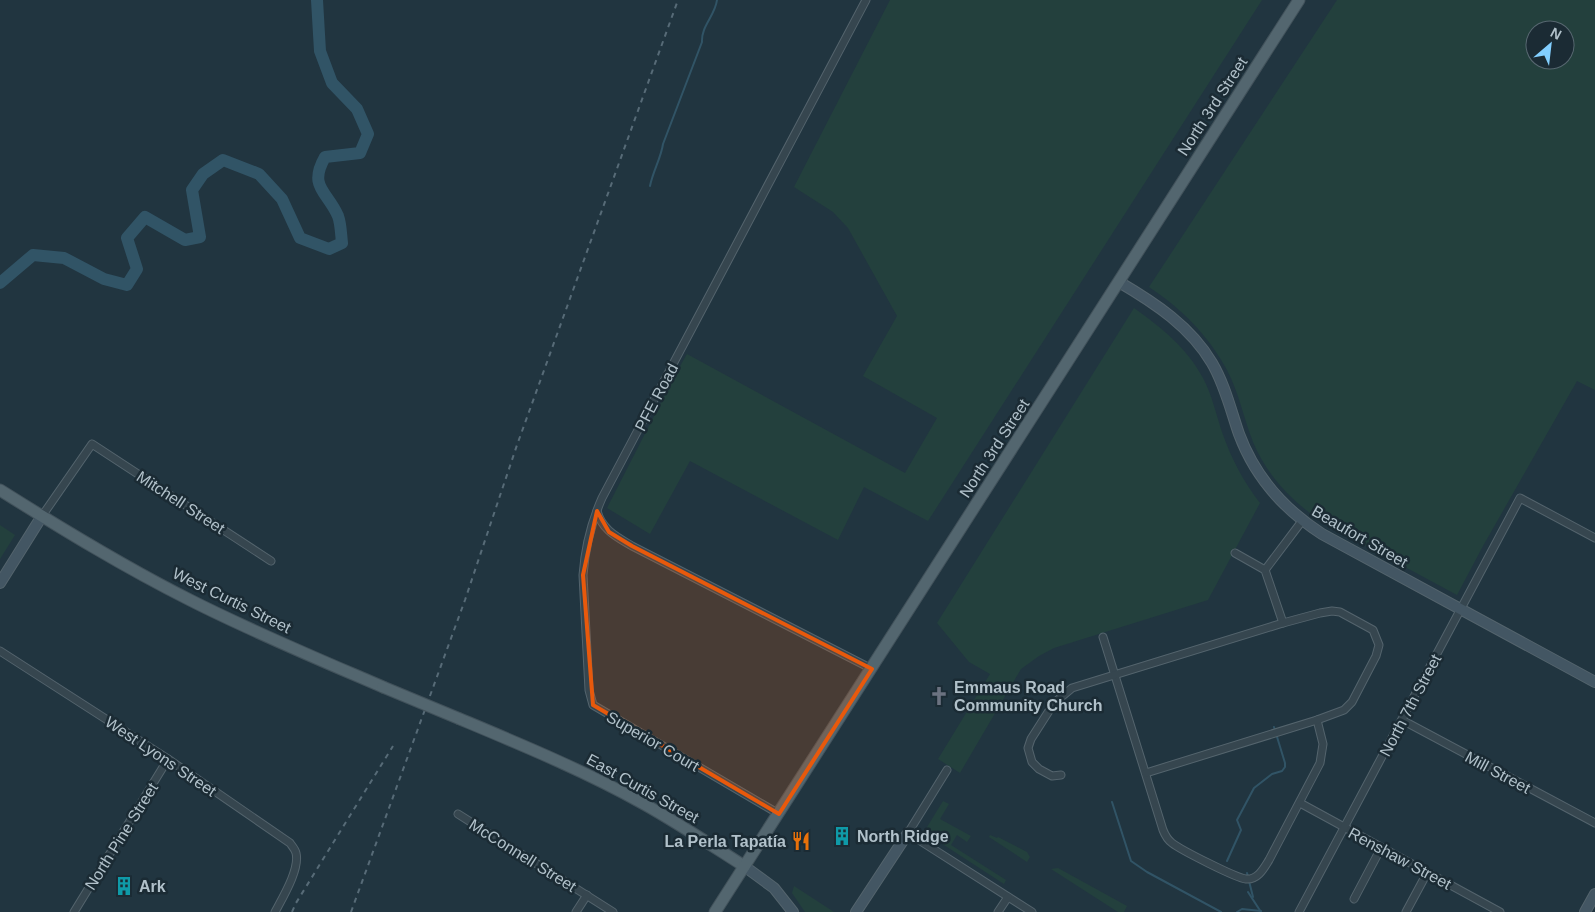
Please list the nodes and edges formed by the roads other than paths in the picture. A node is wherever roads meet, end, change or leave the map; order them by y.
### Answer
1 (866, 0) edge
2 (1299, 0) edge
3 (1119, 282) junction
4 (0, 490) edge
5 (597, 511) junction
6 (42, 516) junction
7 (1302, 521) junction
8 (1595, 538) edge
9 (1235, 553) dead end
10 (271, 561) dead end
11 (1265, 570) junction
12 (0, 583) edge
13 (1461, 609) junction
14 (1283, 623) junction
15 (1103, 637) dead end
16 (0, 651) edge
17 (872, 669) junction
18 (1115, 675) junction
19 (1595, 682) edge
20 (460, 719) joint
21 (1317, 720) junction
22 (1402, 720) junction
23 (168, 759) junction
24 (947, 770) dead end
25 (1146, 773) junction
26 (1061, 775) dead end
27 (1300, 803) junction
28 (458, 814) dead end
29 (778, 814) junction
30 (1595, 823) edge
31 (1344, 828) junction
32 (908, 833) junction
33 (1381, 848) junction
34 (744, 866) junction
35 (1427, 872) junction
36 (1595, 894) edge
37 (587, 895) junction
38 (1008, 897) junction
39 (1354, 899) dead end
40 (74, 912) edge
41 (275, 912) edge
42 (576, 912) edge
43 (613, 912) edge
44 (716, 912) edge
45 (793, 912) edge
46 (856, 912) edge
47 (998, 912) edge
48 (1032, 912) edge
49 (1299, 912) edge
50 (1406, 912) edge
51 (1500, 912) edge
52 (1585, 912) edge

1 - 5 street, PFE Road
2 - 3 main road, North 3rd Street
3 - 7 street, Beaufort Street
3 - 17 main road, North 3rd Street
4 - 6 main road, West Curtis Street
5 - 17 street
5 - 29 street, Superior Court
6 - 10 street, Mitchell Street
6 - 12 street
6 - 20 main road, West Curtis Street, bridge
7 - 11 street
7 - 13 street, Beaufort Street
8 - 13 street, North 7th Street
9 - 11 street
11 - 14 street
13 - 19 street, Beaufort Street
13 - 22 street, North 7th Street
14 - 18 street
14 - 21 street
15 - 18 street
16 - 23 street, West Lyons Street
17 - 29 main road, North 3rd Street
18 - 25 street
18 - 26 street
20 - 34 main road, East Curtis Street
21 - 25 street
21 - 27 street
22 - 30 street, Mill Street
22 - 31 street, North 7th Street
23 - 40 street, North Pine Street
23 - 41 street, West Lyons Street
24 - 32 street
25 - 27 street
27 - 31 street, Renshaw Street
28 - 37 street, McConnell Street
29 - 34 main road, North 3rd Street
31 - 33 street, Renshaw Street
31 - 49 street, North 7th Street
32 - 38 street
32 - 46 street
33 - 35 street, Renshaw Street
33 - 39 street
34 - 44 main road, North 3rd Street
34 - 45 street, East Curtis Street
35 - 50 street
35 - 51 street, Renshaw Street
36 - 52 street
37 - 42 street
37 - 43 street, McConnell Street
38 - 47 street
38 - 48 street

